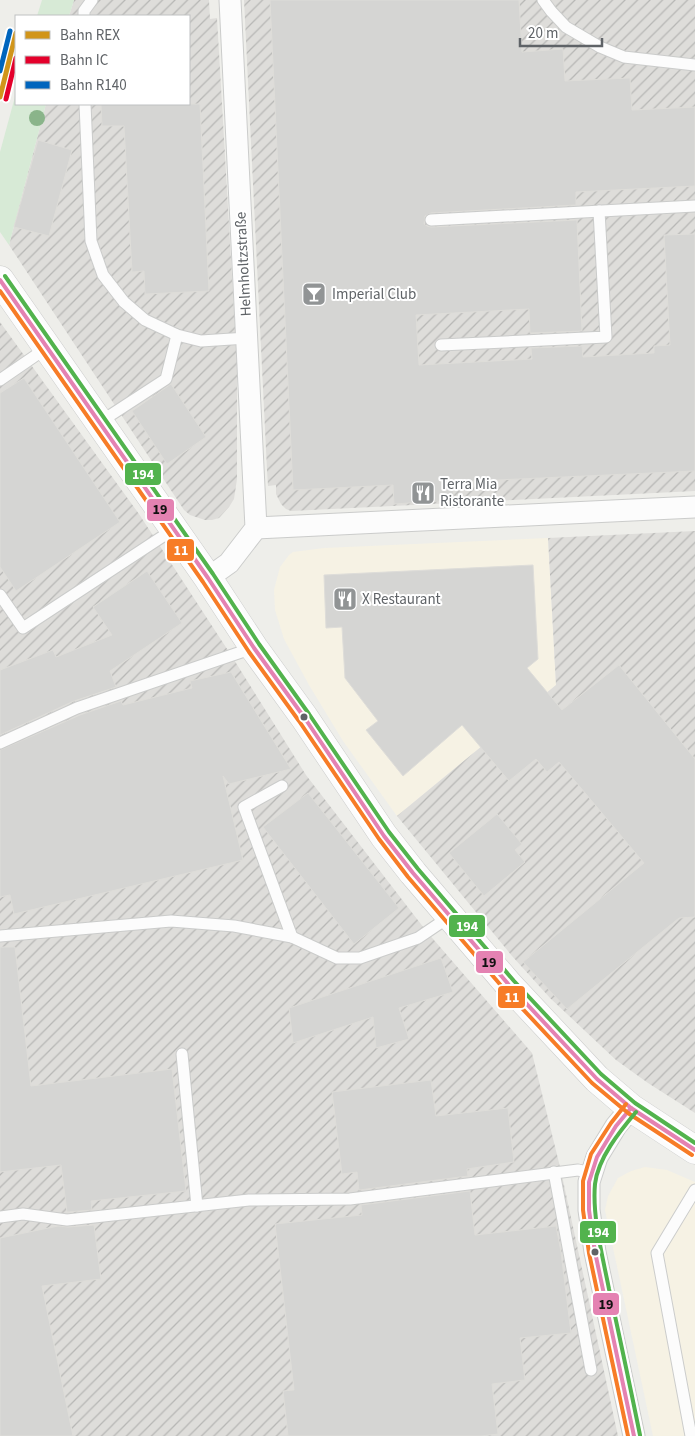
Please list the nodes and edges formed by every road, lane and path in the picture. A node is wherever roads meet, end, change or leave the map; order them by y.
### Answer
1 (92, 0) edge
2 (230, 0) edge
3 (543, 0) edge
4 (84, 15) edge
5 (695, 64) edge
6 (85, 105) edge
7 (695, 206) edge
8 (599, 211) junction
9 (431, 220) dead end
10 (0, 280) edge
11 (176, 335) junction
12 (247, 338) junction
13 (441, 345) dead end
14 (48, 347) junction
15 (0, 380) edge
16 (100, 422) junction
17 (695, 507) edge
18 (256, 528) junction
19 (174, 529) junction
20 (208, 578) junction
21 (0, 595) edge
22 (254, 648) junction
23 (0, 743) edge
24 (282, 786) dead end
25 (449, 917) junction
26 (0, 936) edge
27 (292, 937) junction
28 (182, 1054) dead end
29 (631, 1108) junction
30 (695, 1150) edge
31 (554, 1172) junction
32 (592, 1172) junction
33 (695, 1190) edge
34 (197, 1206) junction
35 (0, 1217) edge
36 (591, 1370) dead end
37 (634, 1436) edge
38 (691, 1436) edge

1 - 4 lane
2 - 12 street, Helmholtzstraße
3 - 5 lane
6 - 11 lane
7 - 8 lane
8 - 9 lane
8 - 13 lane
10 - 14 street
11 - 12 lane
11 - 16 lane
12 - 18 street, Helmholtzstraße
14 - 15 lane
14 - 16 street
16 - 19 street
17 - 18 street
18 - 20 street
19 - 20 street
19 - 21 lane
20 - 22 street
22 - 23 lane
22 - 25 street
24 - 27 lane
25 - 27 lane
25 - 29 street
26 - 27 lane
28 - 34 lane
29 - 30 street
29 - 32 street
31 - 32 lane
31 - 34 lane
31 - 36 lane
32 - 37 street
33 - 38 lane
34 - 35 lane

